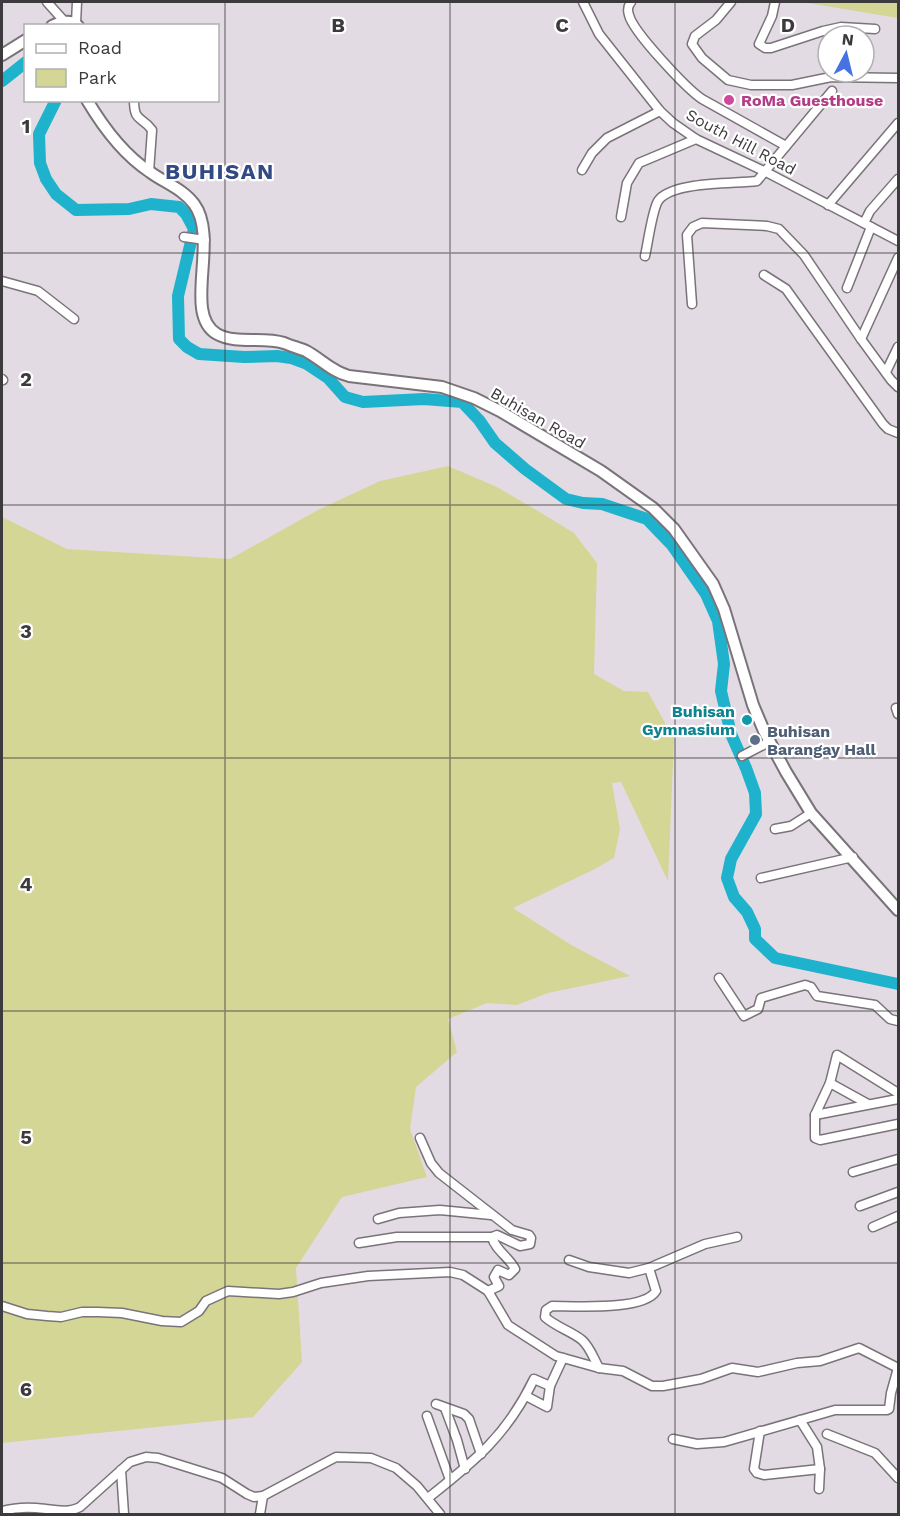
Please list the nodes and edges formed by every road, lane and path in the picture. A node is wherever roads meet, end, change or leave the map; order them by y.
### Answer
1 (47, 2) edge
2 (77, 2) edge
3 (583, 2) edge
4 (631, 2) edge
5 (731, 2) edge
6 (776, 2) edge
7 (73, 23) edge
8 (816, 33) edge
9 (24, 41) edge
10 (2, 55) edge
11 (898, 78) edge
12 (832, 91) dead end
13 (88, 102) edge
14 (134, 102) edge
15 (660, 111) junction
16 (898, 123) edge
17 (696, 139) junction
18 (786, 146) junction
19 (582, 170) dead end
20 (149, 172) junction
21 (766, 172) junction
22 (898, 179) edge
23 (828, 205) junction
24 (621, 217) dead end
25 (867, 225) junction
26 (898, 241) edge
27 (645, 256) dead end
28 (898, 258) edge
29 (764, 275) dead end
30 (2, 281) edge
31 (847, 288) dead end
32 (692, 304) dead end
33 (74, 319) dead end
34 (861, 339) junction
35 (898, 347) edge
36 (886, 372) junction
37 (898, 387) edge
38 (898, 433) edge
39 (770, 742) junction
40 (742, 756) dead end
41 (811, 813) junction
42 (775, 829) dead end
43 (852, 857) junction
44 (761, 878) dead end
45 (898, 910) edge
46 (719, 978) dead end
47 (898, 1021) edge
48 (830, 1083) junction
49 (898, 1093) edge
50 (898, 1099) edge
51 (868, 1104) junction
52 (815, 1115) junction
53 (898, 1124) edge
54 (420, 1138) dead end
55 (898, 1160) edge
56 (853, 1172) dead end
57 (898, 1192) edge
58 (860, 1206) dead end
59 (492, 1215) junction
60 (898, 1216) edge
61 (378, 1219) dead end
62 (873, 1227) dead end
63 (492, 1237) junction
64 (737, 1237) dead end
65 (359, 1243) dead end
66 (569, 1260) dead end
67 (649, 1268) junction
68 (488, 1291) junction
69 (2, 1306) edge
70 (563, 1358) junction
71 (599, 1368) junction
72 (898, 1368) edge
73 (550, 1386) junction
74 (526, 1396) junction
75 (427, 1416) dead end
76 (800, 1420) junction
77 (760, 1431) junction
78 (827, 1434) dead end
79 (673, 1439) dead end
80 (481, 1455) junction
81 (465, 1469) junction
82 (820, 1469) junction
83 (120, 1470) junction
84 (898, 1478) edge
85 (450, 1480) junction
86 (819, 1489) dead end
87 (263, 1496) junction
88 (428, 1498) junction
89 (2, 1511) edge
90 (124, 1515) edge
91 (260, 1515) edge
92 (440, 1515) edge

1 - 7 street
2 - 7 street
3 - 15 street, South Hill Road
4 - 18 street
5 - 11 street
6 - 8 street
9 - 10 street
12 - 18 street
13 - 20 street, Buhisan Road
14 - 20 street
15 - 17 street, South Hill Road
15 - 19 street
16 - 23 street
17 - 21 street, South Hill Road
17 - 24 street
18 - 21 street
20 - 39 street, Buhisan Road
21 - 23 street, South Hill Road
21 - 27 street
22 - 25 street
23 - 25 street, South Hill Road
25 - 26 street, South Hill Road
25 - 31 street
28 - 34 street
29 - 38 street
30 - 33 street
32 - 34 street
34 - 36 street
35 - 36 street
36 - 37 street
39 - 40 street
39 - 41 street, Buhisan Road
41 - 42 street
41 - 43 street, Buhisan Road
43 - 44 street
43 - 45 street, Buhisan Road
46 - 47 street
48 - 49 street
48 - 51 street
48 - 52 street
50 - 51 street
51 - 52 street
52 - 53 street
54 - 59 street
55 - 56 street
57 - 58 street
59 - 61 street
59 - 63 street
60 - 62 street
63 - 65 street
63 - 68 street
64 - 67 street
66 - 67 street
67 - 71 street
68 - 69 street
68 - 70 street
70 - 71 street
70 - 73 street
71 - 72 street
72 - 76 street
73 - 74 street
73 - 74 street
74 - 80 street
75 - 85 street
76 - 77 street
76 - 82 street
77 - 79 street
77 - 82 street
78 - 84 street
80 - 81 street
80 - 81 street
81 - 85 street
82 - 86 street
83 - 87 street
83 - 89 street
83 - 90 street
85 - 88 street
87 - 88 street
87 - 91 street
88 - 92 street

